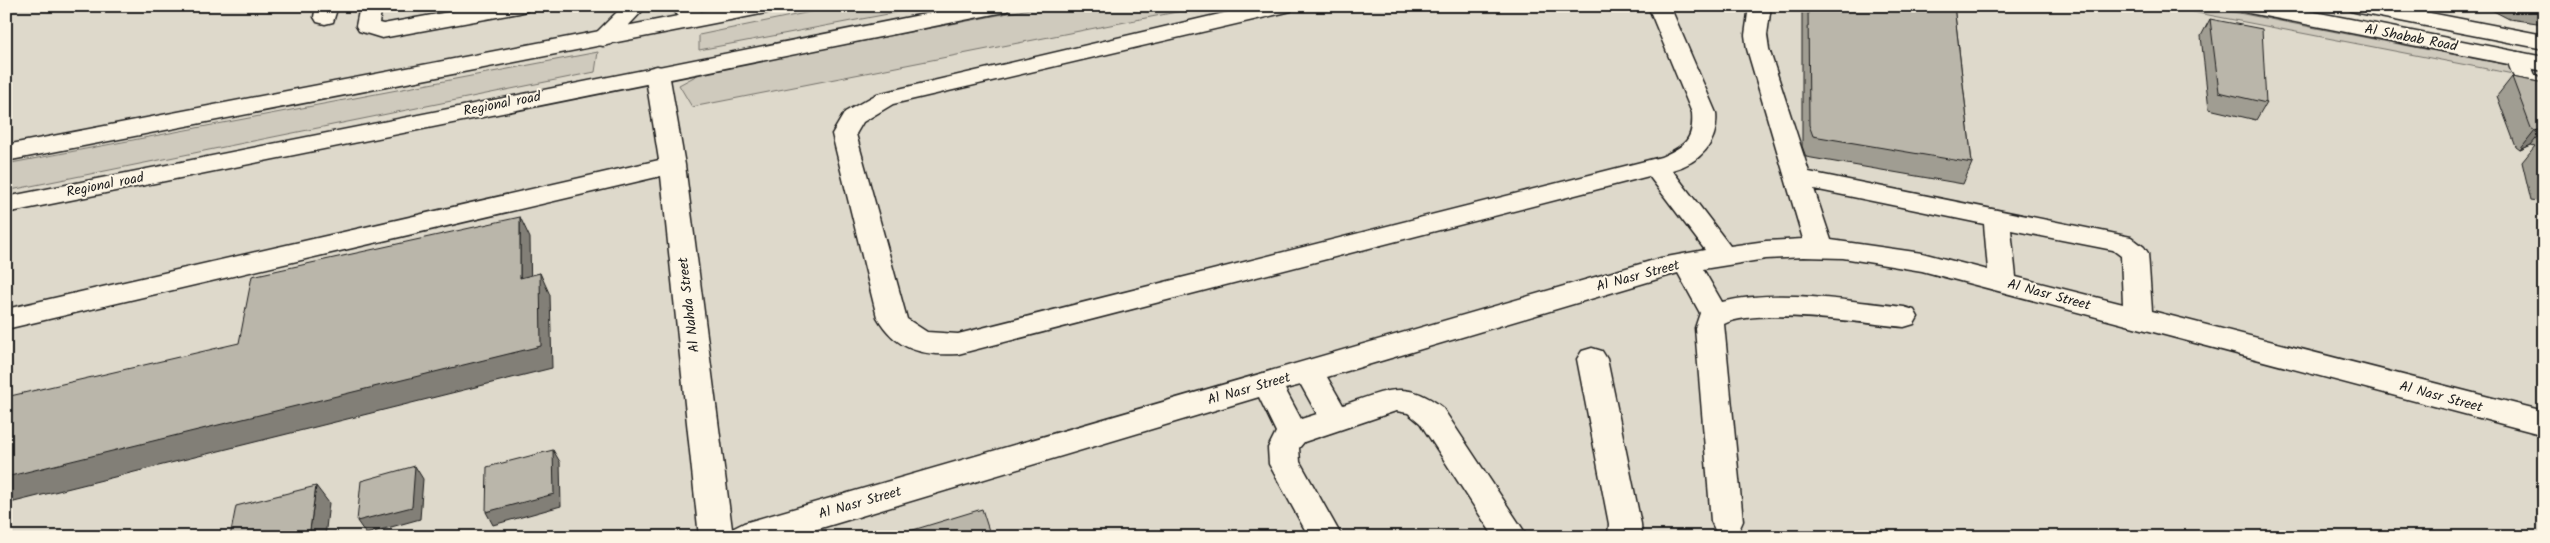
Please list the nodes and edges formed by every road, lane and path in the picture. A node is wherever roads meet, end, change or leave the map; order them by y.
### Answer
1 (371, 6) edge
2 (519, 6) edge
3 (636, 6) edge
4 (766, 6) edge
5 (998, 6) edge
6 (1283, 6) edge
7 (1659, 6) edge
8 (1760, 6) edge
9 (2249, 6) edge
10 (2359, 6) edge
11 (690, 13) edge
12 (603, 39) junction
13 (2544, 42) edge
14 (2518, 59) junction
15 (2544, 64) edge
16 (657, 73) junction
17 (2544, 88) edge
18 (6, 153) edge
19 (672, 165) junction
20 (1655, 166) junction
21 (1799, 178) junction
22 (6, 205) edge
23 (1997, 218) junction
24 (1820, 249) junction
25 (1724, 257) junction
26 (1686, 263) junction
27 (2003, 283) junction
28 (1715, 314) junction
29 (1904, 317) dead end
30 (2138, 318) junction
31 (6, 319) edge
32 (1592, 359) dead end
33 (1309, 372) junction
34 (1267, 384) junction
35 (1336, 420) junction
36 (2544, 424) edge
37 (1292, 434) junction
38 (1727, 521) dead end
39 (716, 537) edge
40 (744, 537) edge
41 (1326, 537) edge
42 (1512, 537) edge
43 (1625, 537) edge

1 - 2 main road
3 - 12 main road
4 - 11 main road
5 - 16 main road, Regional road
6 - 20 main road
7 - 20 main road
8 - 21 main road
9 - 14 main road, Al Shabab Road
10 - 13 main road, Al Shabab Road
11 - 12 main road
12 - 18 main road
14 - 15 main road, Al Shabab Road
14 - 17 main road
16 - 19 main road, Al Nahda Street
16 - 22 main road, Regional road
19 - 31 main road
19 - 39 main road, Al Nahda Street
20 - 25 main road
21 - 23 main road
21 - 24 main road
23 - 27 main road
23 - 30 main road
24 - 25 main road, Al Nasr Street
24 - 27 main road, Al Nasr Street
25 - 26 main road, Al Nasr Street
26 - 28 main road
26 - 33 main road, Al Nasr Street
27 - 30 main road, Al Nasr Street
28 - 29 main road
28 - 38 main road
30 - 36 main road, Al Nasr Street
32 - 43 main road
33 - 34 main road, Al Nasr Street
33 - 35 main road
34 - 37 main road
34 - 40 main road, Al Nasr Street
35 - 37 main road
35 - 42 main road
37 - 41 main road

